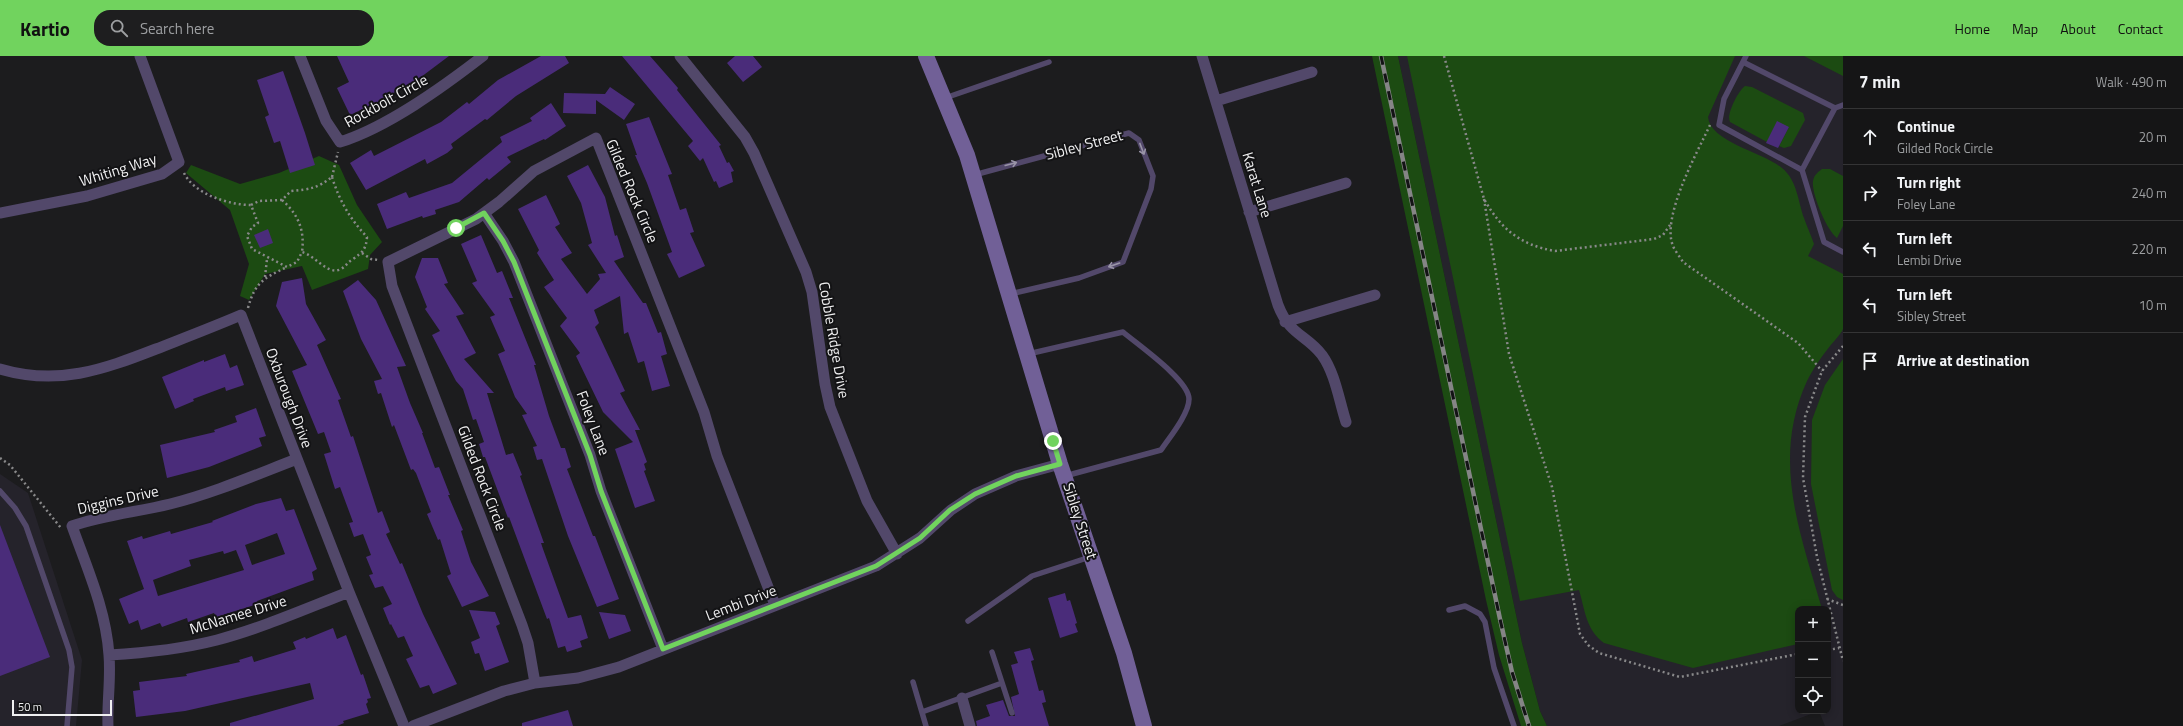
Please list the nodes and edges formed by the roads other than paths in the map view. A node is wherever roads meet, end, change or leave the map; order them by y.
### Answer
1 (140, 56) edge
2 (300, 56) edge
3 (483, 56) edge
4 (680, 56) edge
5 (926, 56) edge
6 (1202, 56) edge
7 (1746, 56) edge
8 (1049, 62) dead end
9 (1743, 62) junction
10 (1312, 72) dead end
11 (944, 98) junction
12 (1216, 101) junction
13 (1843, 105) edge
14 (1835, 108) junction
15 (1802, 170) junction
16 (974, 175) junction
17 (1346, 183) dead end
18 (1249, 212) junction
19 (0, 213) edge
20 (484, 213) junction
21 (1843, 252) edge
22 (1009, 294) junction
23 (1375, 295) dead end
24 (1286, 322) junction
25 (1027, 354) junction
26 (0, 368) edge
27 (1346, 422) dead end
28 (297, 460) junction
29 (1063, 470) junction
30 (0, 491) edge
31 (897, 554) junction
32 (1092, 556) junction
33 (349, 592) junction
34 (775, 605) junction
35 (1450, 610) dead end
36 (968, 621) dead end
37 (663, 649) junction
38 (992, 652) dead end
39 (109, 655) junction
40 (913, 682) dead end
41 (535, 683) junction
42 (1002, 684) junction
43 (962, 698) junction
44 (922, 712) junction
45 (1012, 713) dead end
46 (67, 726) edge
47 (108, 726) edge
48 (404, 726) edge
49 (413, 726) edge
50 (926, 726) edge
51 (970, 726) edge
52 (1144, 726) edge
53 (1514, 726) edge

1 - 19 street, Whiting Way
2 - 3 street, Rockbolt Circle
4 - 31 street, Cobble Ridge Drive
5 - 11 street, Sibley Street
6 - 12 street, Karat Lane
7 - 9 lane
8 - 11 lane
9 - 14 lane
9 - 15 lane
10 - 12 street
11 - 16 street, Sibley Street
12 - 18 street, Karat Lane
13 - 14 lane
14 - 15 lane
15 - 21 lane
16 - 22 street, Sibley Street
16 -> 22 lane, Sibley Street
17 - 18 street
18 - 24 street, Karat Lane
20 - 34 street, Gilded Rock Circle
20 - 37 street, Foley Lane
20 - 41 street, Gilded Rock Circle
22 - 25 street, Sibley Street
23 - 24 street
24 - 27 street, Karat Lane
25 - 29 street, Sibley Street
25 - 29 lane
26 - 28 street, Oxburough Drive
28 - 33 street, Oxburough Drive
28 - 39 street, Diggins Drive
29 - 31 street, Lembi Drive
29 - 32 street, Sibley Street
30 - 46 lane
31 - 34 street, Lembi Drive
32 - 36 lane
32 - 52 street, Sibley Street
33 - 39 street, McNamee Drive
33 - 48 street, Oxburough Drive
34 - 37 street, Lembi Drive
35 - 53 lane
37 - 41 street, Lembi Drive
38 - 42 lane
39 - 47 street, Diggins Drive
40 - 44 lane
41 - 49 street, Lembi Drive
42 - 43 lane
42 - 45 lane
43 - 44 lane
43 - 51 street
44 - 50 lane

